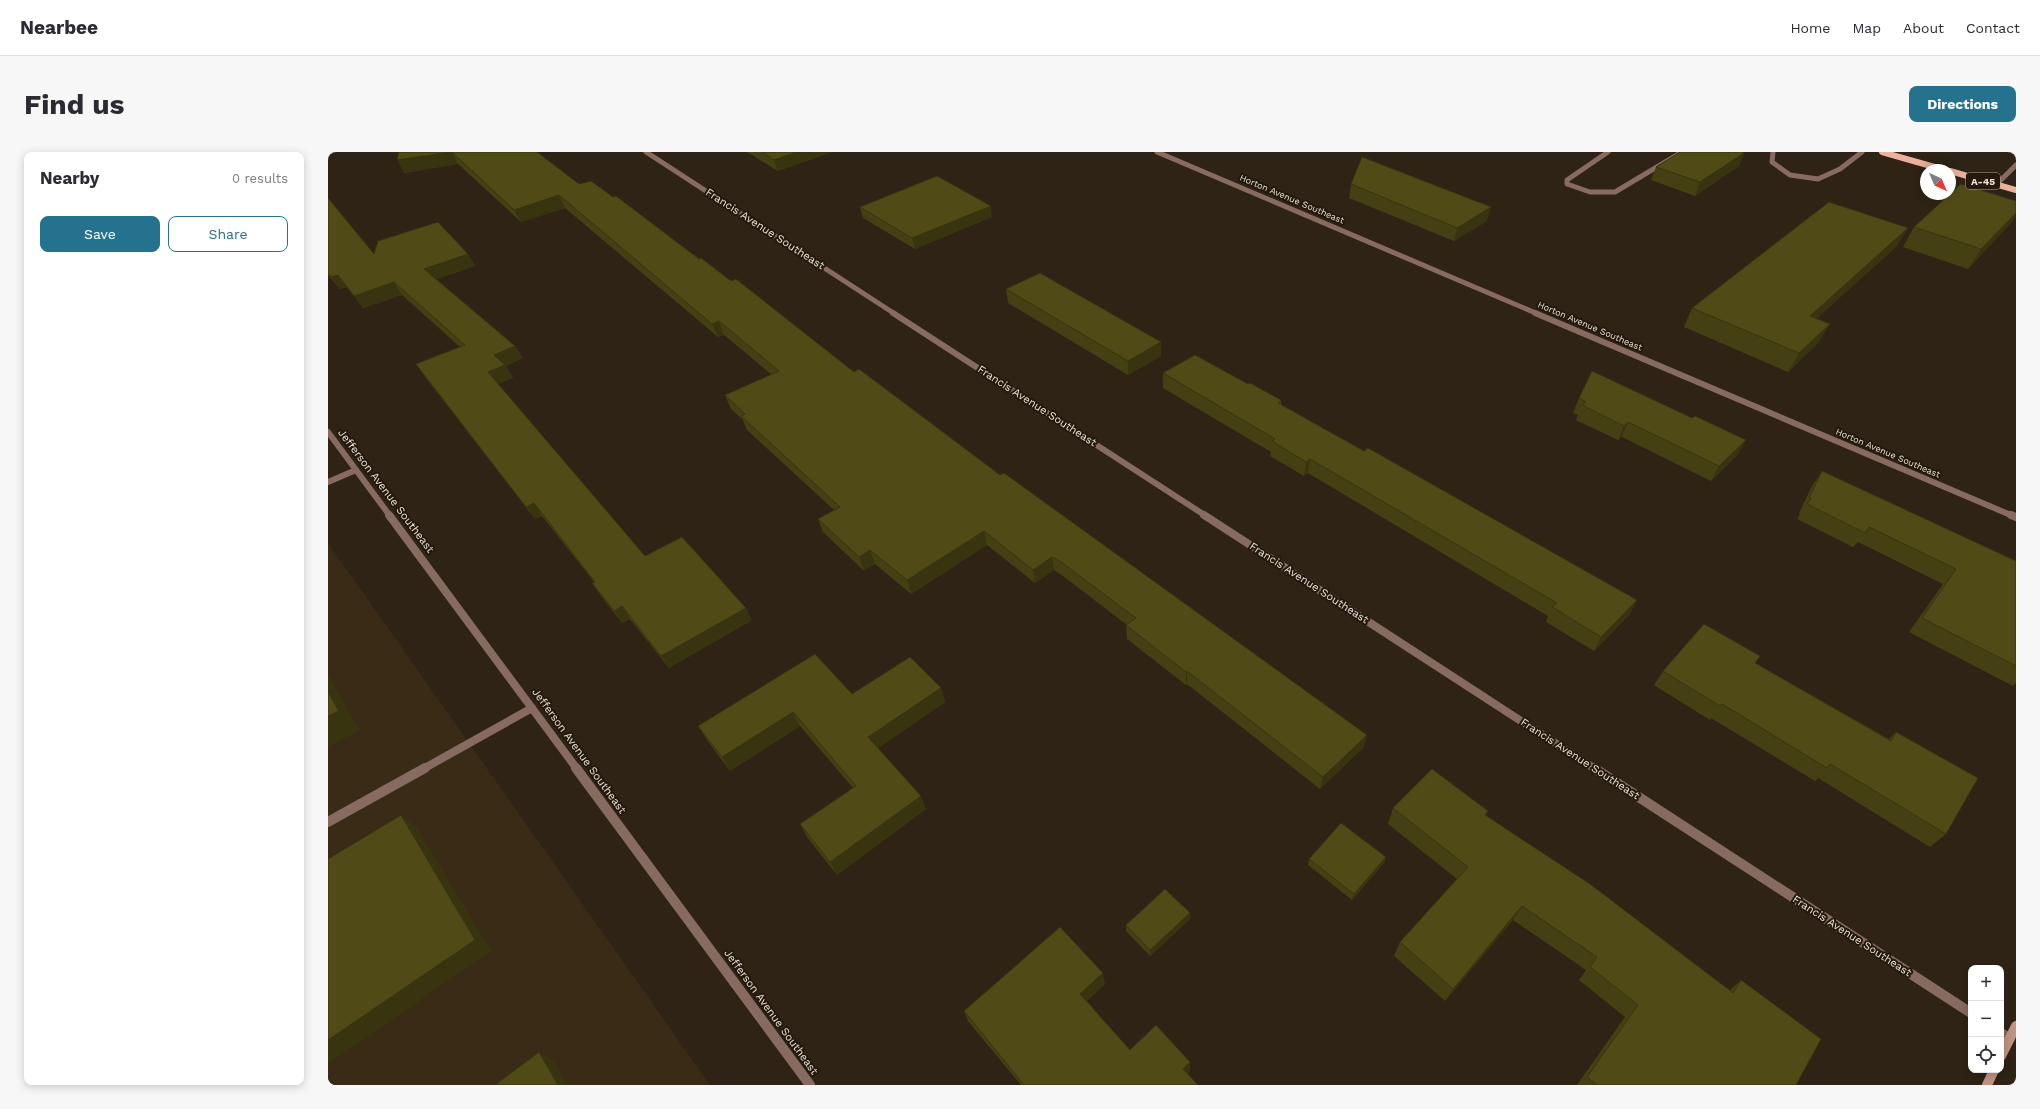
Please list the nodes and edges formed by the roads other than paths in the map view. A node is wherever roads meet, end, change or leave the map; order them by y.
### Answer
1 (646, 152) edge
2 (1157, 152) edge
3 (1608, 152) edge
4 (1682, 152) edge
5 (1773, 152) edge
6 (1862, 152) edge
7 (1882, 152) edge
8 (1899, 154) edge
9 (1928, 164) edge
10 (2016, 165) edge
11 (1956, 174) edge
12 (1996, 185) junction
13 (2016, 190) edge
14 (328, 432) edge
15 (356, 470) junction
16 (328, 482) edge
17 (2016, 517) edge
18 (532, 708) junction
19 (328, 822) edge
20 (1968, 1011) edge
21 (2016, 1026) edge
22 (2005, 1036) edge
23 (1993, 1073) edge
24 (810, 1085) edge
25 (1987, 1085) edge

1 - 20 street, Francis Avenue Southeast
2 - 17 street, Horton Avenue Southeast
3 - 4 street
5 - 6 street
7 - 8 main road
8 - 9 main road
10 - 12 street
11 - 12 main road, A-45
12 - 13 main road, A-45
14 - 15 street, Jefferson Avenue Southeast
15 - 16 street
15 - 18 street, Jefferson Avenue Southeast
18 - 19 street
18 - 24 street, Jefferson Avenue Southeast
21 - 22 street
23 - 25 street

